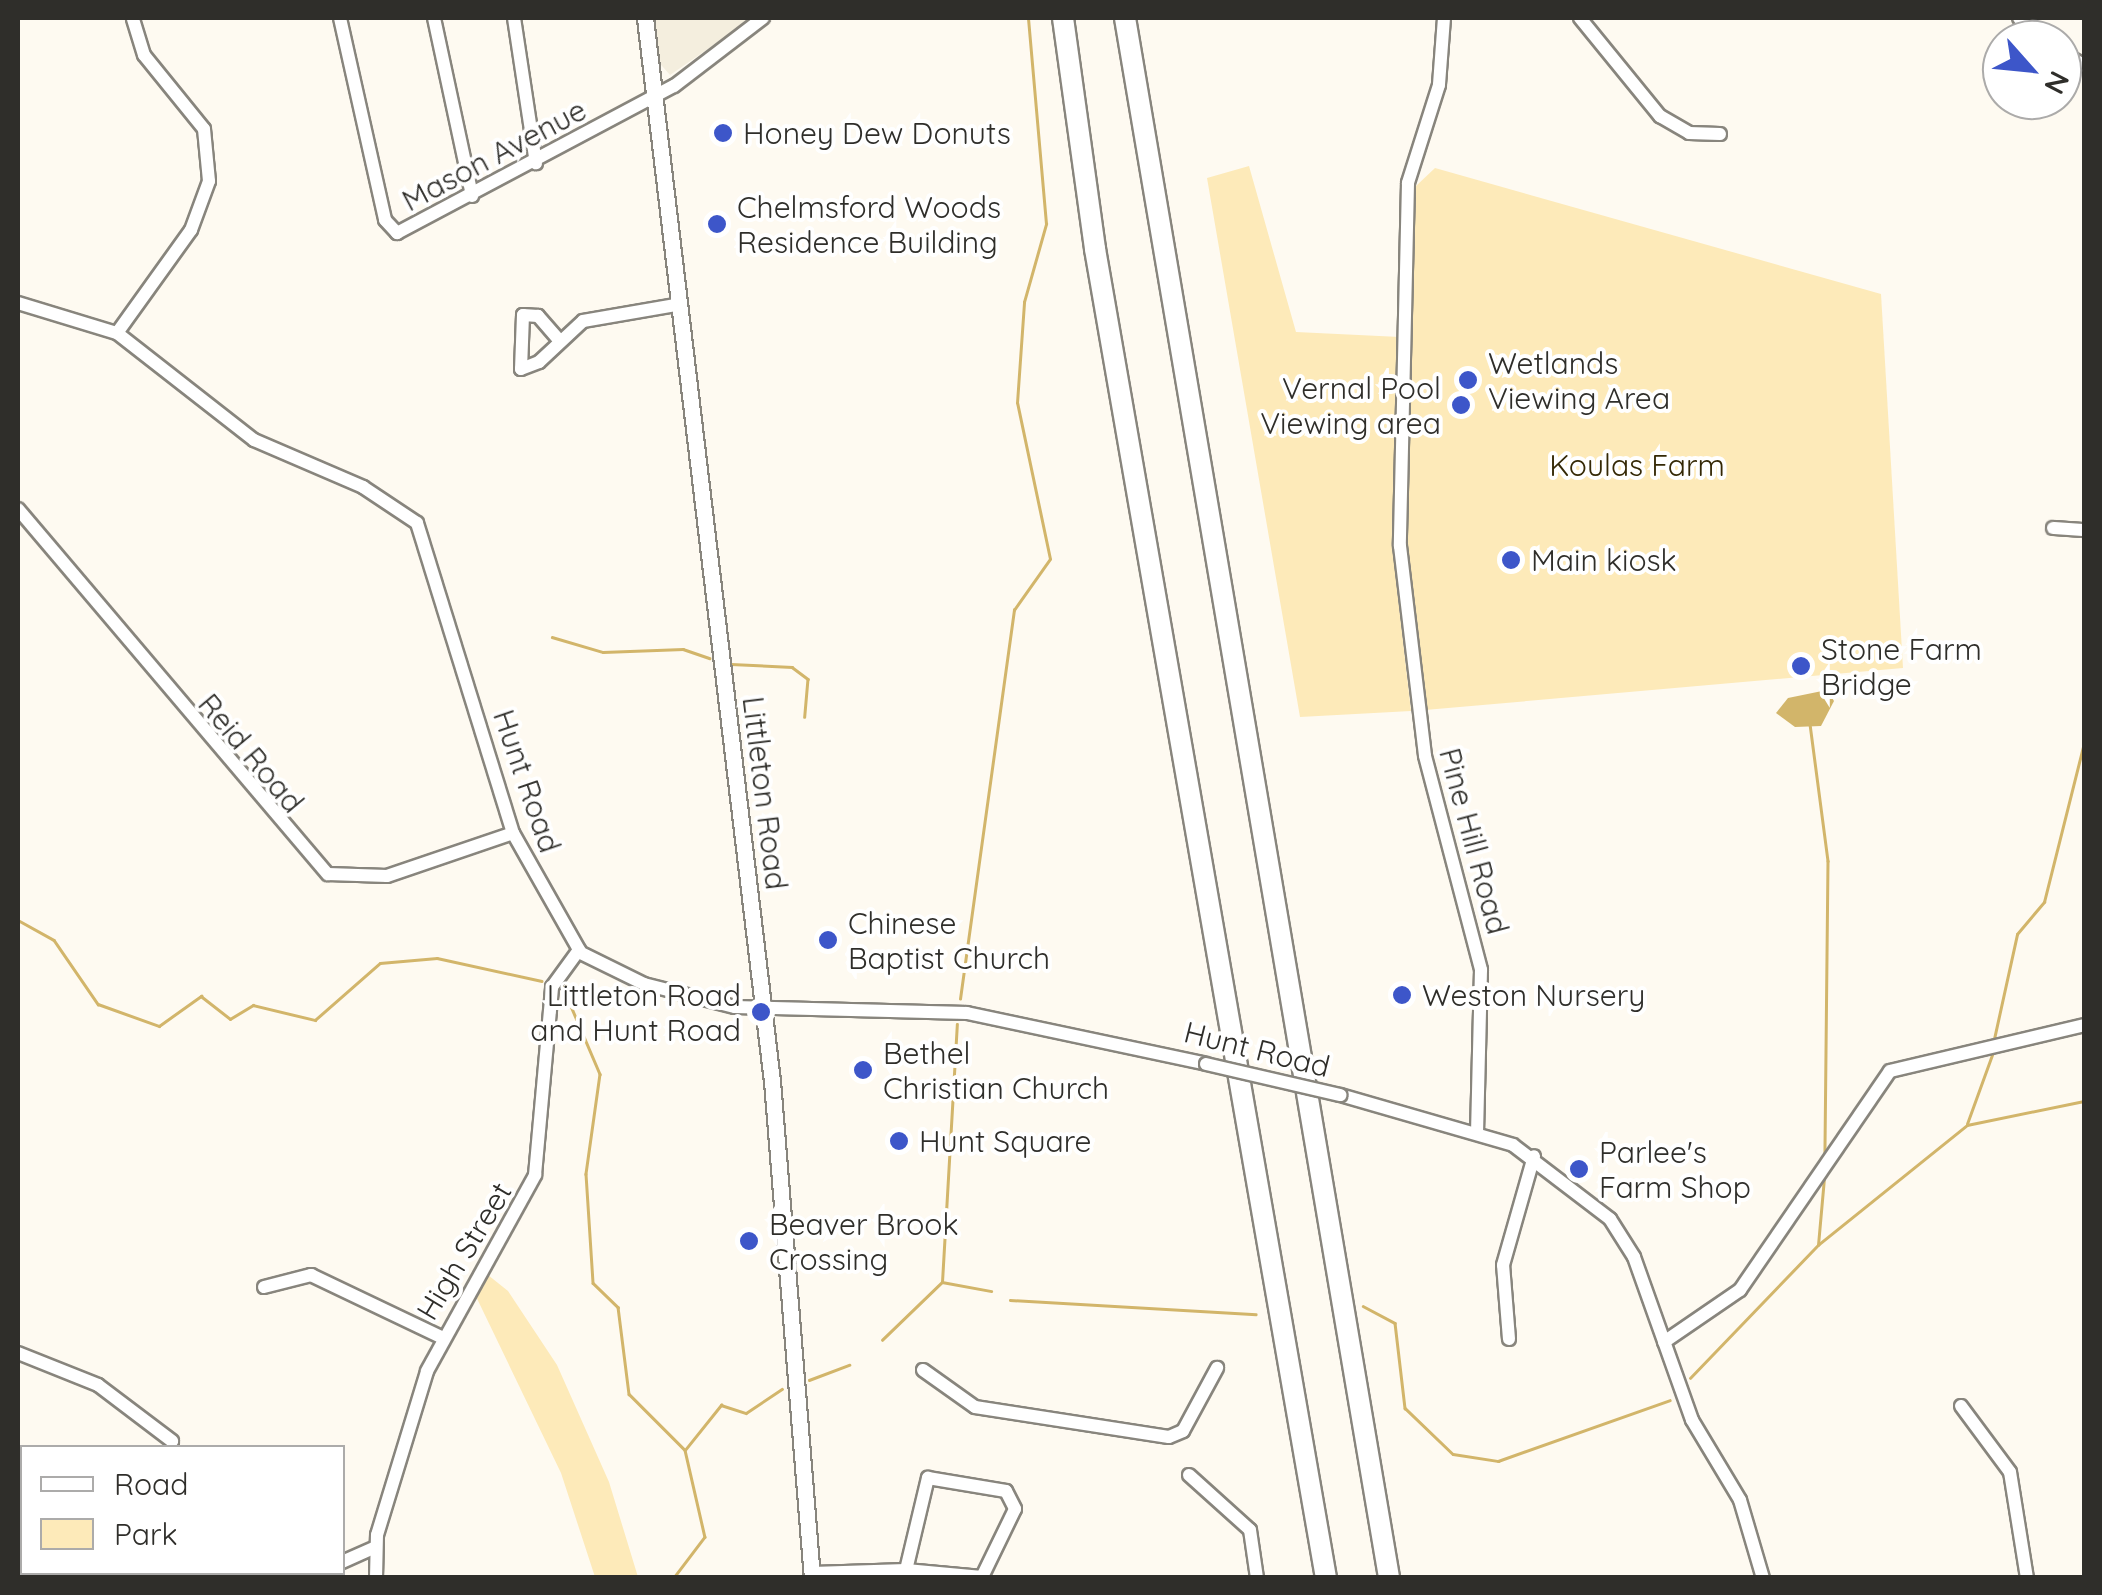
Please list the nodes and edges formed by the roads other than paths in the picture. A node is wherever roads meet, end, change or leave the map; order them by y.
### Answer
1 (340, 18) edge
2 (434, 18) edge
3 (514, 18) edge
4 (645, 18) edge
5 (763, 18) edge
6 (1063, 18) edge
7 (1125, 18) edge
8 (1444, 18) edge
9 (1580, 18) edge
10 (133, 19) edge
11 (654, 98) junction
12 (1720, 134) dead end
13 (536, 164) junction
14 (472, 196) junction
15 (18, 303) edge
16 (676, 305) junction
17 (117, 334) junction
18 (559, 340) dead end
19 (18, 508) edge
20 (2053, 528) dead end
21 (2084, 530) edge
22 (513, 834) junction
23 (579, 950) junction
24 (764, 1011) junction
25 (2084, 1025) edge
26 (1477, 1130) junction
27 (1534, 1156) junction
28 (264, 1288) dead end
29 (441, 1336) junction
30 (1509, 1339) dead end
31 (1664, 1342) junction
32 (18, 1353) edge
33 (1217, 1368) dead end
34 (924, 1370) dead end
35 (1961, 1406) dead end
36 (172, 1440) dead end
37 (1189, 1475) dead end
38 (375, 1547) junction
39 (345, 1561) edge
40 (906, 1570) junction
41 (812, 1575) edge
42 (982, 1577) edge
43 (376, 1578) edge
44 (1257, 1578) edge
45 (1326, 1578) edge
46 (1390, 1578) edge
47 (1763, 1578) edge
48 (2028, 1578) edge

1 - 14 street, Mason Avenue
2 - 14 street
3 - 13 street
4 - 11 main road, Littleton Road
5 - 11 street, Mason Avenue
6 - 45 highway
7 - 46 highway
8 - 26 street, Pine Hill Road
9 - 12 street
10 - 17 street
11 - 13 street, Mason Avenue
11 - 16 main road, Littleton Road
13 - 14 street, Mason Avenue
15 - 17 street, Hunt Road
16 - 18 street
16 - 24 main road, Littleton Road
17 - 22 street, Hunt Road
19 - 22 street, Reid Road
20 - 21 street
22 - 23 street, Hunt Road
23 - 24 street, Hunt Road
23 - 29 street, High Street
24 - 26 street, Hunt Road, bridge
24 - 41 main road, Littleton Road
25 - 31 street
26 - 27 street
27 - 30 street
27 - 31 street
28 - 29 street
29 - 38 street, High Street
31 - 47 street
32 - 36 street
33 - 34 street
35 - 48 street
37 - 44 street
38 - 39 street
38 - 43 street, High Street
40 - 41 street
40 - 42 street
40 - 42 street

